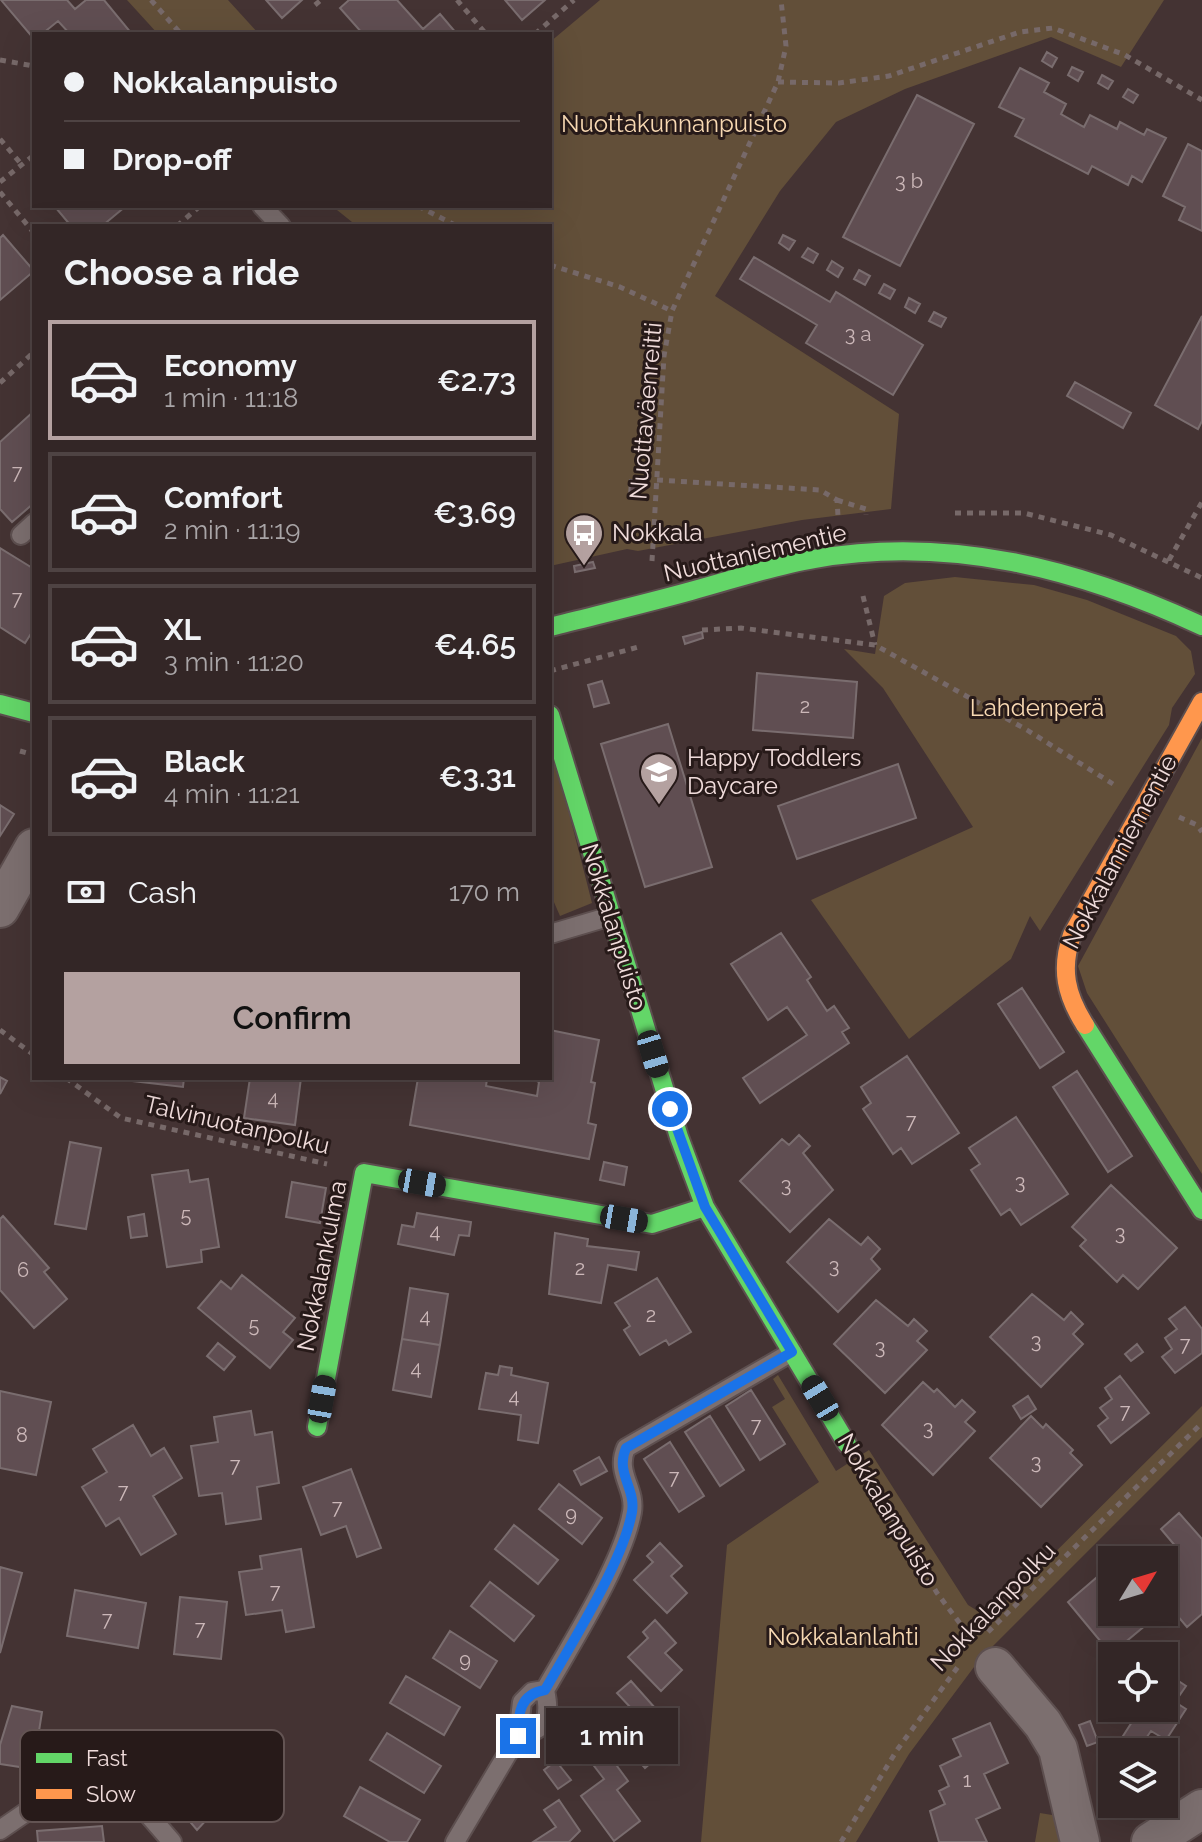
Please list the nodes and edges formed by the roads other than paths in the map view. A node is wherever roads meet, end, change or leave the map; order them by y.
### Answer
1 (264, 208) edge
2 (279, 224) edge
3 (552, 626) edge
4 (1202, 626) edge
5 (1202, 702) edge
6 (0, 704) edge
7 (32, 712) edge
8 (552, 722) edge
9 (32, 852) edge
10 (0, 908) edge
11 (611, 916) junction
12 (552, 933) edge
13 (705, 1207) junction
14 (1202, 1210) edge
15 (792, 1352) junction
16 (317, 1427) dead end
17 (847, 1444) road end
18 (986, 1655) road end
19 (545, 1690) junction
20 (518, 1736) junction
21 (1202, 1809) edge
22 (20, 1816) edge
23 (155, 1822) edge
24 (0, 1830) edge
25 (172, 1842) edge
26 (455, 1842) edge
27 (1080, 1842) edge
28 (1151, 1842) edge

1 - 2 lane
3 - 4 street, Nuottaniementie
5 - 14 street, Nokkalanniementie
6 - 7 street
8 - 11 street, Nokkalanpuisto
9 - 10 street
11 - 12 lane
11 - 13 street, Nokkalanpuisto
13 - 15 street, Nokkalanpuisto
13 - 16 street, Nokkalankulma
15 - 17 street, Nokkalanpuisto
15 - 19 lane
18 - 27 street
19 - 20 lane
19 - 20 lane
20 - 26 lane
21 - 28 street
22 - 24 lane
23 - 25 lane

